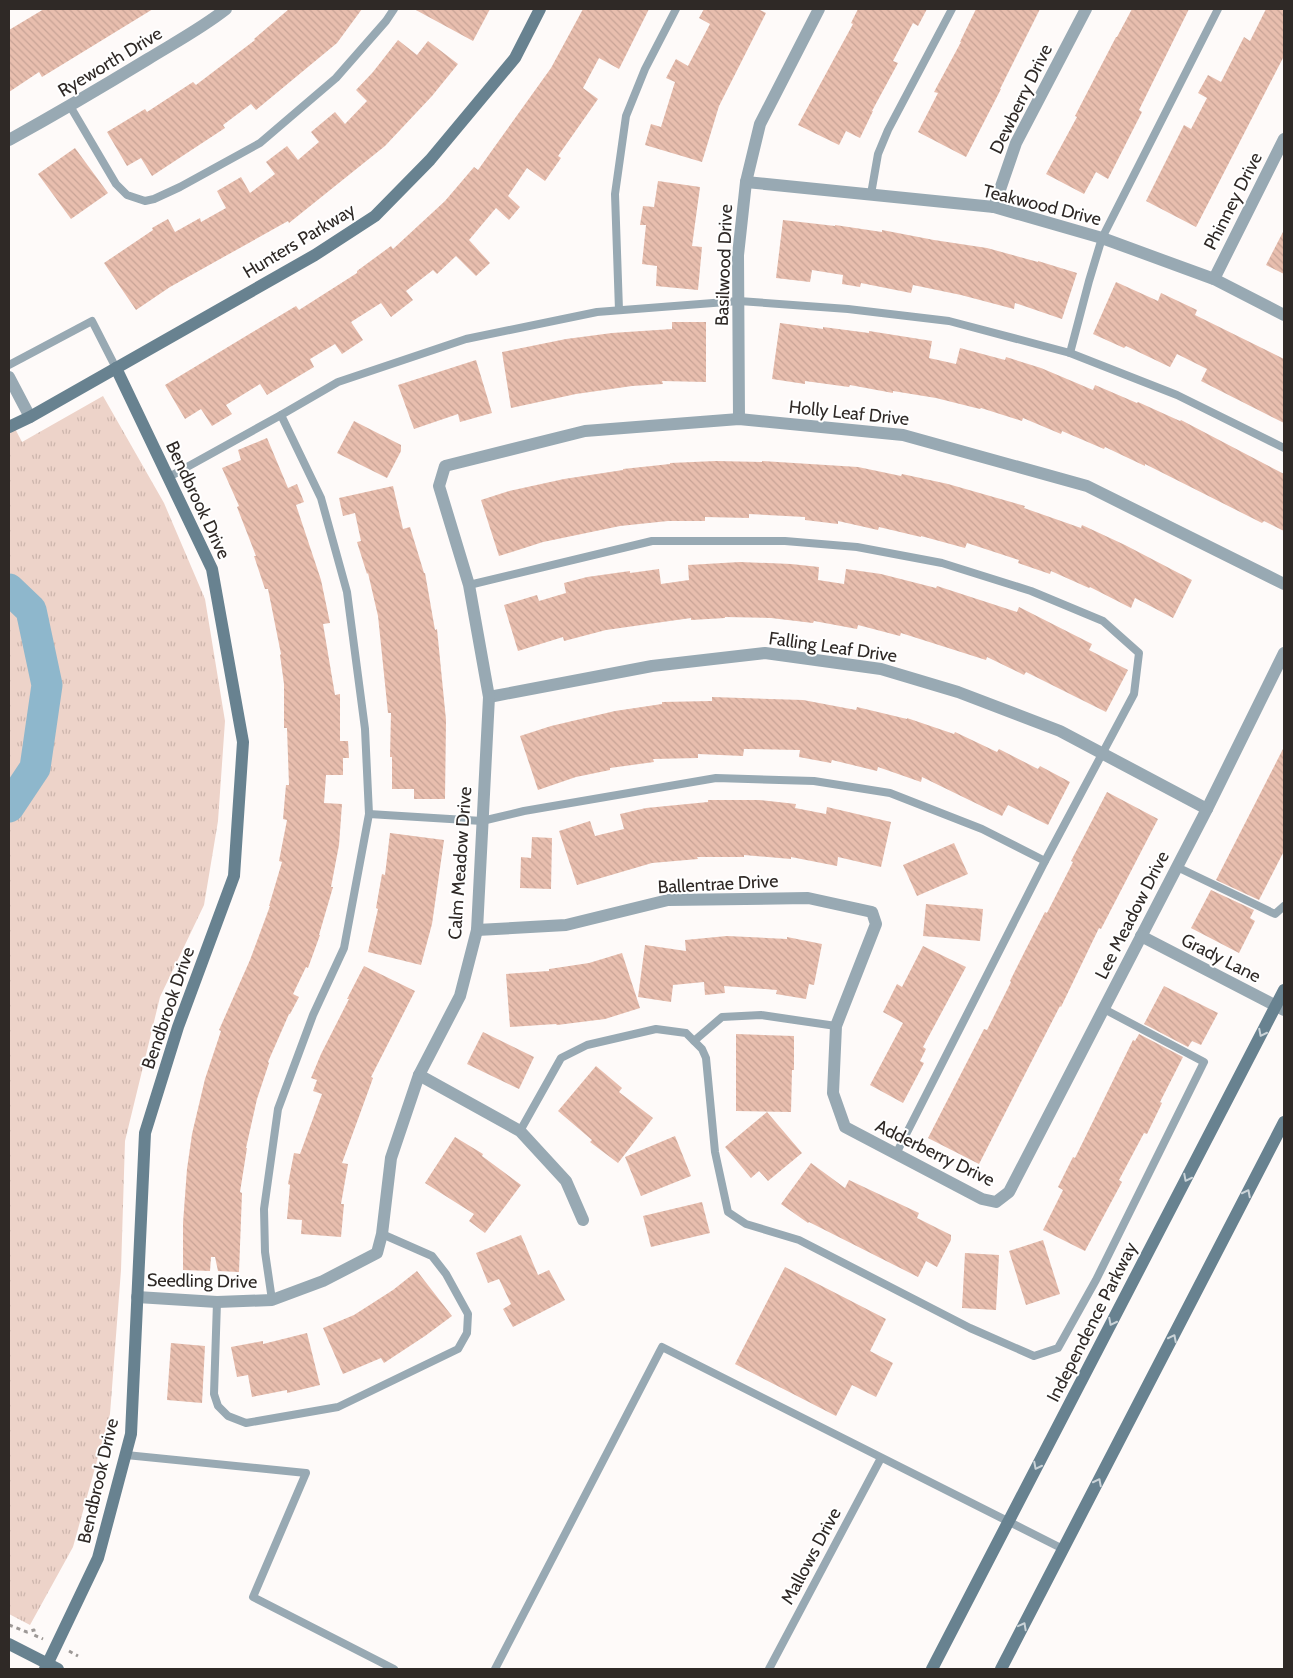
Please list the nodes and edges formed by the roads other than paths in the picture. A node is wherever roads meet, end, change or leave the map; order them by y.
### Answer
1 (226, 9) edge
2 (394, 9) edge
3 (540, 9) edge
4 (676, 9) edge
5 (819, 9) edge
6 (952, 9) edge
7 (1086, 9) edge
8 (1218, 9) edge
9 (70, 106) junction
10 (1284, 139) edge
11 (9, 140) edge
12 (746, 182) junction
13 (871, 194) junction
14 (994, 207) junction
15 (1102, 238) junction
16 (1214, 279) junction
17 (738, 301) junction
18 (619, 310) junction
19 (1284, 315) edge
20 (1070, 353) junction
21 (9, 365) edge
22 (116, 368) junction
23 (9, 377) edge
24 (281, 415) junction
25 (30, 417) junction
26 (739, 420) junction
27 (9, 427) edge
28 (1284, 448) edge
29 (445, 466) joint
30 (170, 477) junction
31 (1284, 584) edge
32 (469, 585) junction
33 (1284, 653) edge
34 (489, 697) junction
35 (1103, 754) junction
36 (1207, 809) junction
37 (369, 814) junction
38 (482, 821) junction
39 (1045, 861) junction
40 (1177, 867) junction
41 (1284, 906) edge
42 (477, 930) junction
43 (1141, 936) junction
44 (1284, 990) edge
45 (1280, 1008) edge
46 (1104, 1009) junction
47 (836, 1026) junction
48 (694, 1041) junction
49 (419, 1075) junction
50 (1284, 1122) edge
51 (520, 1131) junction
52 (896, 1154) junction
53 (1009, 1192) joint
54 (583, 1220) dead end
55 (382, 1234) junction
56 (377, 1253) joint
57 (137, 1298) junction
58 (272, 1300) junction
59 (217, 1302) junction
60 (126, 1455) junction
61 (881, 1458) junction
62 (1008, 1522) junction
63 (1063, 1549) junction
64 (9, 1644) edge
65 (50, 1668) edge
66 (394, 1669) edge
67 (495, 1669) edge
68 (769, 1669) edge
69 (932, 1669) edge
70 (1000, 1669) edge

1 - 9 street, Ryeworth Drive
2 - 9 lane
3 - 22 street, Hunters Parkway
4 - 18 lane
5 - 12 street, Basilwood Drive
6 - 13 lane
7 - 14 street, Dewberry Drive
8 - 15 lane
9 - 11 street, Ryeworth Drive
10 - 16 street, Phinney Drive
12 - 13 street, Teakwood Drive
12 - 17 street, Basilwood Drive
13 - 14 street, Teakwood Drive
14 - 15 street, Teakwood Drive
15 - 16 street, Teakwood Drive
15 - 20 lane
16 - 19 street, Teakwood Drive
17 - 18 lane
17 - 20 lane
17 - 26 street, Basilwood Drive
18 - 24 lane
20 - 28 lane
21 - 22 lane
22 - 25 street, Hunters Parkway
22 - 30 street, Bendbrook Drive
23 - 25 street
24 - 30 lane
24 - 37 lane
25 - 27 street, Hunters Parkway
26 - 29 street, Holly Leaf Drive
26 - 31 street, Holly Leaf Drive
29 - 32 street, Calm Meadow Drive
30 - 57 street, Bendbrook Drive
32 - 34 street, Calm Meadow Drive
32 - 35 lane
33 - 36 street, Lee Meadow Drive
34 - 35 street, Falling Leaf Drive
34 - 38 street, Calm Meadow Drive
35 - 36 street, Falling Leaf Drive
35 - 39 lane
36 - 40 street, Lee Meadow Drive
37 - 38 lane
37 - 58 lane
38 - 39 lane
38 - 42 street, Calm Meadow Drive
39 - 52 lane
40 - 41 lane
40 - 43 street, Lee Meadow Drive
42 - 47 street, Ballentrae Drive
42 - 49 street, Calm Meadow Drive
43 - 45 street, Grady Lane
43 - 46 street, Lee Meadow Drive
44 - 45 street, Independence Parkway
45 -> 62 street, Independence Parkway
46 - 48 lane
46 - 53 street, Lee Meadow Drive
47 - 48 lane
47 - 52 street, Adderberry Drive
48 - 51 lane
49 - 51 street
49 - 55 street, Calm Meadow Drive
63 -> 50 street
51 - 54 street
52 - 53 street, Adderberry Drive
55 - 56 street, Calm Meadow Drive
55 - 59 lane
56 - 58 street, Seedling Drive
57 - 59 street, Seedling Drive
57 - 60 street, Bendbrook Drive
58 - 59 street, Seedling Drive
60 - 65 street, Bendbrook Drive
60 - 66 lane
61 - 62 lane
61 - 67 lane
61 - 68 lane, Mallows Drive
62 - 63 lane
62 - 69 street, Independence Parkway
70 -> 63 street
64 - 65 street

